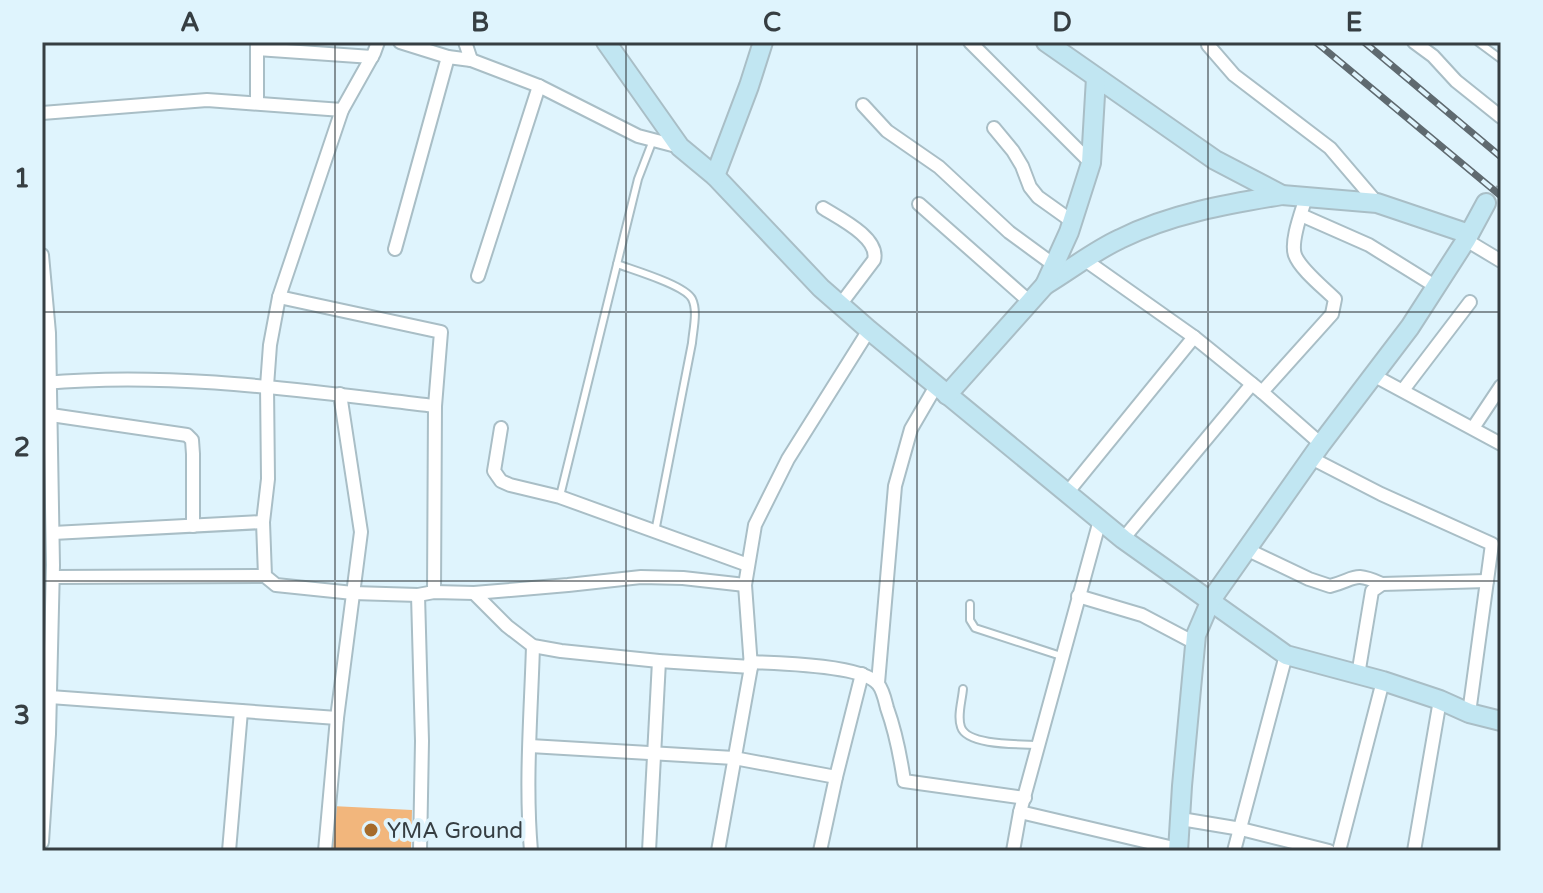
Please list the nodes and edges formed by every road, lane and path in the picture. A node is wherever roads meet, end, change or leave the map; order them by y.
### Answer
1 (378, 42) edge
2 (400, 42) edge
3 (465, 42) edge
4 (606, 42) edge
5 (763, 42) edge
6 (970, 42) edge
7 (1414, 42) edge
8 (1478, 42) edge
9 (1051, 44) edge
10 (257, 45) edge
11 (1208, 45) dead end
12 (372, 57) junction
13 (448, 57) junction
14 (1501, 59) edge
15 (471, 60) junction
16 (1096, 78) junction
17 (539, 86) junction
18 (257, 103) junction
19 (863, 105) dead end
20 (342, 110) junction
21 (42, 113) edge
22 (1501, 117) edge
23 (994, 128) dead end
24 (653, 140) junction
25 (680, 147) junction
26 (1091, 163) junction
27 (715, 176) junction
28 (1282, 195) junction
29 (1377, 203) junction
30 (1486, 203) dead end
31 (919, 204) dead end
32 (1304, 206) junction
33 (823, 208) dead end
34 (1073, 222) junction
35 (1467, 237) junction
36 (395, 249) dead end
37 (42, 255) edge
38 (1085, 260) junction
39 (1501, 261) edge
40 (617, 264) junction
41 (1054, 265) junction
42 (478, 276) dead end
43 (1045, 285) junction
44 (1435, 286) junction
45 (279, 297) junction
46 (1030, 302) junction
47 (1470, 302) dead end
48 (840, 305) junction
49 (869, 330) junction
50 (1194, 337) junction
51 (1373, 375) junction
52 (46, 383) edge
53 (267, 386) junction
54 (1501, 386) edge
55 (1257, 388) junction
56 (1403, 390) junction
57 (942, 391) junction
58 (340, 394) junction
59 (435, 406) junction
60 (51, 415) junction
61 (501, 428) dead end
62 (1473, 428) junction
63 (1501, 444) edge
64 (1316, 451) junction
65 (1067, 493) junction
66 (560, 497) junction
67 (1100, 520) junction
68 (263, 522) junction
69 (193, 526) junction
70 (49, 528) edge
71 (655, 532) junction
72 (1123, 539) junction
73 (1246, 549) junction
74 (748, 565) junction
75 (265, 576) junction
76 (53, 577) junction
77 (1487, 581) junction
78 (1382, 584) junction
79 (745, 585) junction
80 (434, 592) junction
81 (353, 593) junction
82 (474, 593) junction
83 (418, 595) junction
84 (1078, 596) junction
85 (1211, 600) junction
86 (970, 604) dead end
87 (1195, 643) junction
88 (533, 646) junction
89 (1286, 655) junction
90 (1061, 656) junction
91 (659, 661) junction
92 (751, 664) junction
93 (862, 674) junction
94 (1358, 675) junction
95 (1383, 681) junction
96 (878, 683) junction
97 (963, 689) dead end
98 (50, 697) junction
99 (1440, 700) junction
100 (241, 711) junction
101 (1469, 713) junction
102 (337, 718) junction
103 (1501, 721) edge
104 (1039, 745) junction
105 (530, 746) junction
106 (655, 752) junction
107 (734, 758) junction
108 (836, 777) junction
109 (1025, 798) junction
110 (1020, 812) junction
111 (1181, 819) junction
112 (1241, 829) junction
113 (42, 842) edge
114 (1178, 850) edge
115 (229, 851) edge
116 (325, 851) edge
117 (420, 851) edge
118 (531, 851) edge
119 (649, 851) edge
120 (718, 851) edge
121 (820, 851) edge
122 (1013, 851) edge
123 (1234, 851) edge
124 (1329, 851) edge
125 (1339, 851) edge
126 (1414, 851) edge

1 - 12 street
2 - 13 street
3 - 15 street
4 - 25 street
5 - 27 street
6 - 26 street
7 - 22 street
8 - 14 lane
9 - 16 street
10 - 12 street
10 - 18 street
11 - 29 street
12 - 20 street
13 - 15 street
13 - 36 street
15 - 17 street
16 - 26 street
16 - 28 street
17 - 24 street
17 - 42 street
18 - 20 street
18 - 21 street
19 - 41 street
20 - 45 street
23 - 34 street
24 - 25 street
24 - 40 lane
25 - 27 street
26 - 34 street
27 - 48 street
28 - 32 street
28 - 38 street
29 - 32 street
29 - 35 street
30 - 35 street
31 - 46 street
32 - 44 street
32 - 55 street
33 - 48 street
34 - 41 street
35 - 39 street
35 - 44 street
37 - 52 street
38 - 43 street
38 - 50 street
40 - 66 lane
40 - 71 lane
41 - 43 street
43 - 46 street
44 - 51 street
45 - 53 street
45 - 59 street
46 - 57 street
47 - 56 street
48 - 49 street
49 - 57 street
49 - 74 street
50 - 55 street
50 - 65 street
51 - 56 street
51 - 64 street
52 - 53 street
52 - 60 street
53 - 58 street
53 - 68 street
54 - 62 street
55 - 64 street
55 - 72 street
56 - 62 street
57 - 65 street
57 - 96 street
58 - 59 street
58 - 81 street
59 - 80 street
60 - 69 street
60 - 70 street
61 - 66 street
62 - 63 street
64 - 73 street
64 - 77 street
65 - 67 street
66 - 71 street
67 - 72 street
67 - 84 street
68 - 69 street
68 - 75 street
69 - 70 street
70 - 76 street
71 - 74 street
72 - 85 street
73 - 78 street
73 - 85 street
74 - 79 street
75 - 76 street
75 - 81 street
76 - 98 street
77 - 78 street
77 - 101 street
78 - 94 street
79 - 82 street
79 - 92 street
80 - 82 street
80 - 83 street
81 - 83 street
81 - 102 street
82 - 88 street
83 - 117 street
84 - 87 street
84 - 90 street
85 - 87 street
85 - 89 street
86 - 90 lane
87 - 111 street
88 - 91 street
88 - 105 street
89 - 94 street
89 - 112 street
90 - 104 street
91 - 92 street
91 - 106 street
92 - 93 street
92 - 107 street
93 - 96 street
93 - 108 street
94 - 95 street
95 - 99 street
95 - 125 street
96 - 109 street
97 - 104 lane
98 - 100 street
98 - 113 street
99 - 101 street
99 - 126 street
100 - 102 street
100 - 115 street
101 - 103 street
102 - 116 street
104 - 109 street
105 - 106 street
105 - 118 street
106 - 107 street
106 - 119 street
107 - 108 street
107 - 120 street
108 - 121 street
109 - 110 street
110 - 114 street
110 - 122 street
111 - 112 street
111 - 114 street
112 - 123 street
112 - 124 street

